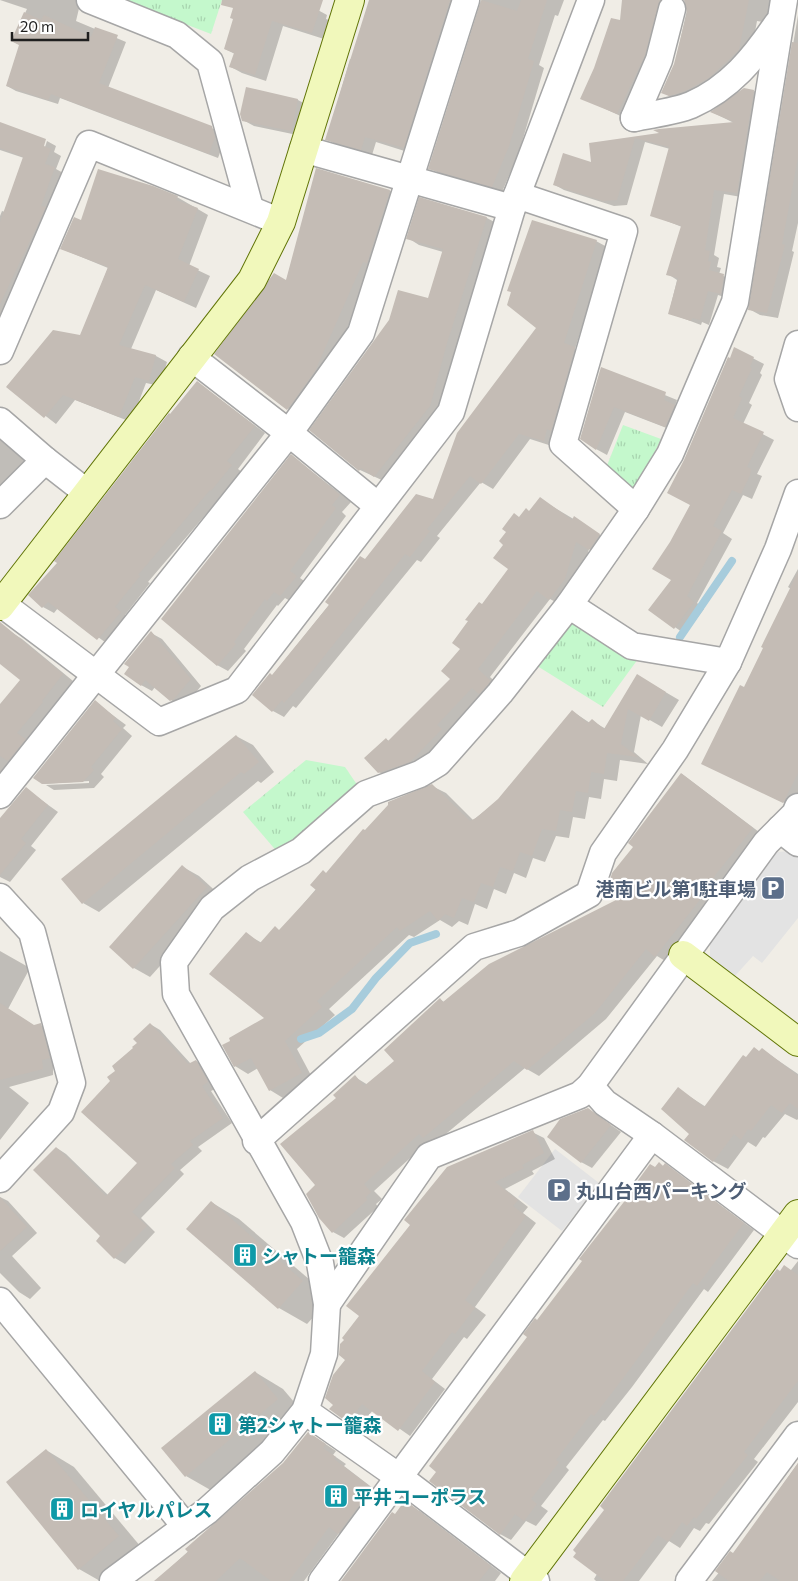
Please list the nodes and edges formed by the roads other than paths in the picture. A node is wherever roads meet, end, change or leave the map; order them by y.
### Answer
1 (90, 0) edge
2 (350, 0) edge
3 (466, 0) edge
4 (590, 0) edge
5 (672, 9) dead end
6 (782, 9) edge
7 (303, 149) junction
8 (410, 181) junction
9 (515, 202) junction
10 (250, 208) junction
11 (281, 222) junction
12 (798, 344) edge
13 (0, 351) edge
14 (191, 357) junction
15 (798, 408) edge
16 (0, 421) edge
17 (289, 433) junction
18 (45, 460) junction
19 (86, 492) junction
20 (798, 493) edge
21 (0, 505) edge
22 (378, 506) junction
23 (636, 509) junction
24 (1, 605) edge
25 (569, 605) junction
26 (728, 662) junction
27 (96, 674) junction
28 (0, 795) edge
29 (798, 807) edge
30 (789, 836) edge
31 (0, 897) edge
32 (683, 955) junction
33 (798, 1042) edge
34 (590, 1086) junction
35 (652, 1135) junction
36 (256, 1140) junction
37 (0, 1179) edge
38 (793, 1231) edge
39 (0, 1301) edge
40 (328, 1304) junction
41 (305, 1411) junction
42 (798, 1436) edge
43 (399, 1477) junction
44 (186, 1527) junction
45 (529, 1579) edge
46 (113, 1581) edge
47 (322, 1581) edge
48 (689, 1581) edge

1 - 10 street
2 - 7 street
3 - 8 street
4 - 9 street
5 - 6 street
6 - 23 street
7 - 8 street
7 - 11 street
8 - 9 street
8 - 17 street
9 - 22 street
9 - 23 street
10 - 11 street
10 - 13 street
11 - 14 street
12 - 15 street
14 - 17 street
14 - 19 street
16 - 18 street
17 - 22 street
17 - 27 street
18 - 19 street
18 - 21 street
19 - 24 street
20 - 26 street
22 - 27 street
23 - 25 street
24 - 27 street
25 - 26 street
25 - 36 street
26 - 36 street
27 - 28 street
29 - 30 street
30 - 32 street
31 - 37 street
32 - 33 street
32 - 34 street
34 - 35 street
34 - 40 street
35 - 38 street
35 - 43 street
36 - 40 street
38 - 45 street
39 - 44 street
40 - 41 street
41 - 43 street
41 - 44 street
42 - 48 street
43 - 45 street
43 - 47 street
44 - 46 street

